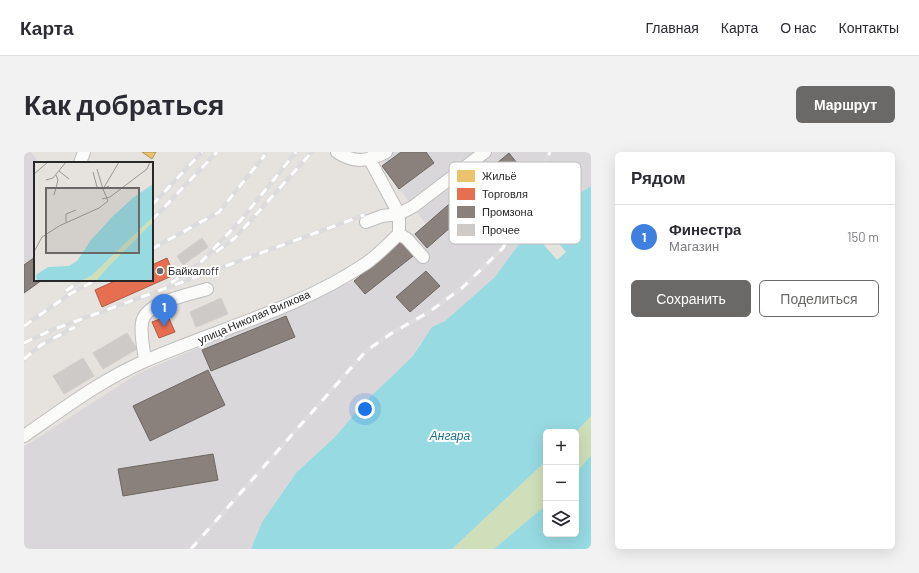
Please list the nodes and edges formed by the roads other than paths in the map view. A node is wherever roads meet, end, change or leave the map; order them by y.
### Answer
1 (84, 152) edge
2 (337, 152) edge
3 (386, 152) edge
4 (485, 152) edge
5 (371, 155) edge
6 (80, 162) edge
7 (472, 162) edge
8 (449, 179) edge
9 (399, 214) junction
10 (366, 222) dead end
11 (399, 234) junction
12 (423, 257) dead end
13 (207, 289) dead end
14 (145, 361) junction
15 (24, 436) edge

1 - 6 street
2 - 5 street
3 - 5 street
4 - 7 street
5 - 9 street
8 - 9 street
9 - 10 street
9 - 11 street
11 - 12 street
11 - 14 street, улица Николая Вилкова
13 - 14 street
14 - 15 street, улица Николая Вилкова

